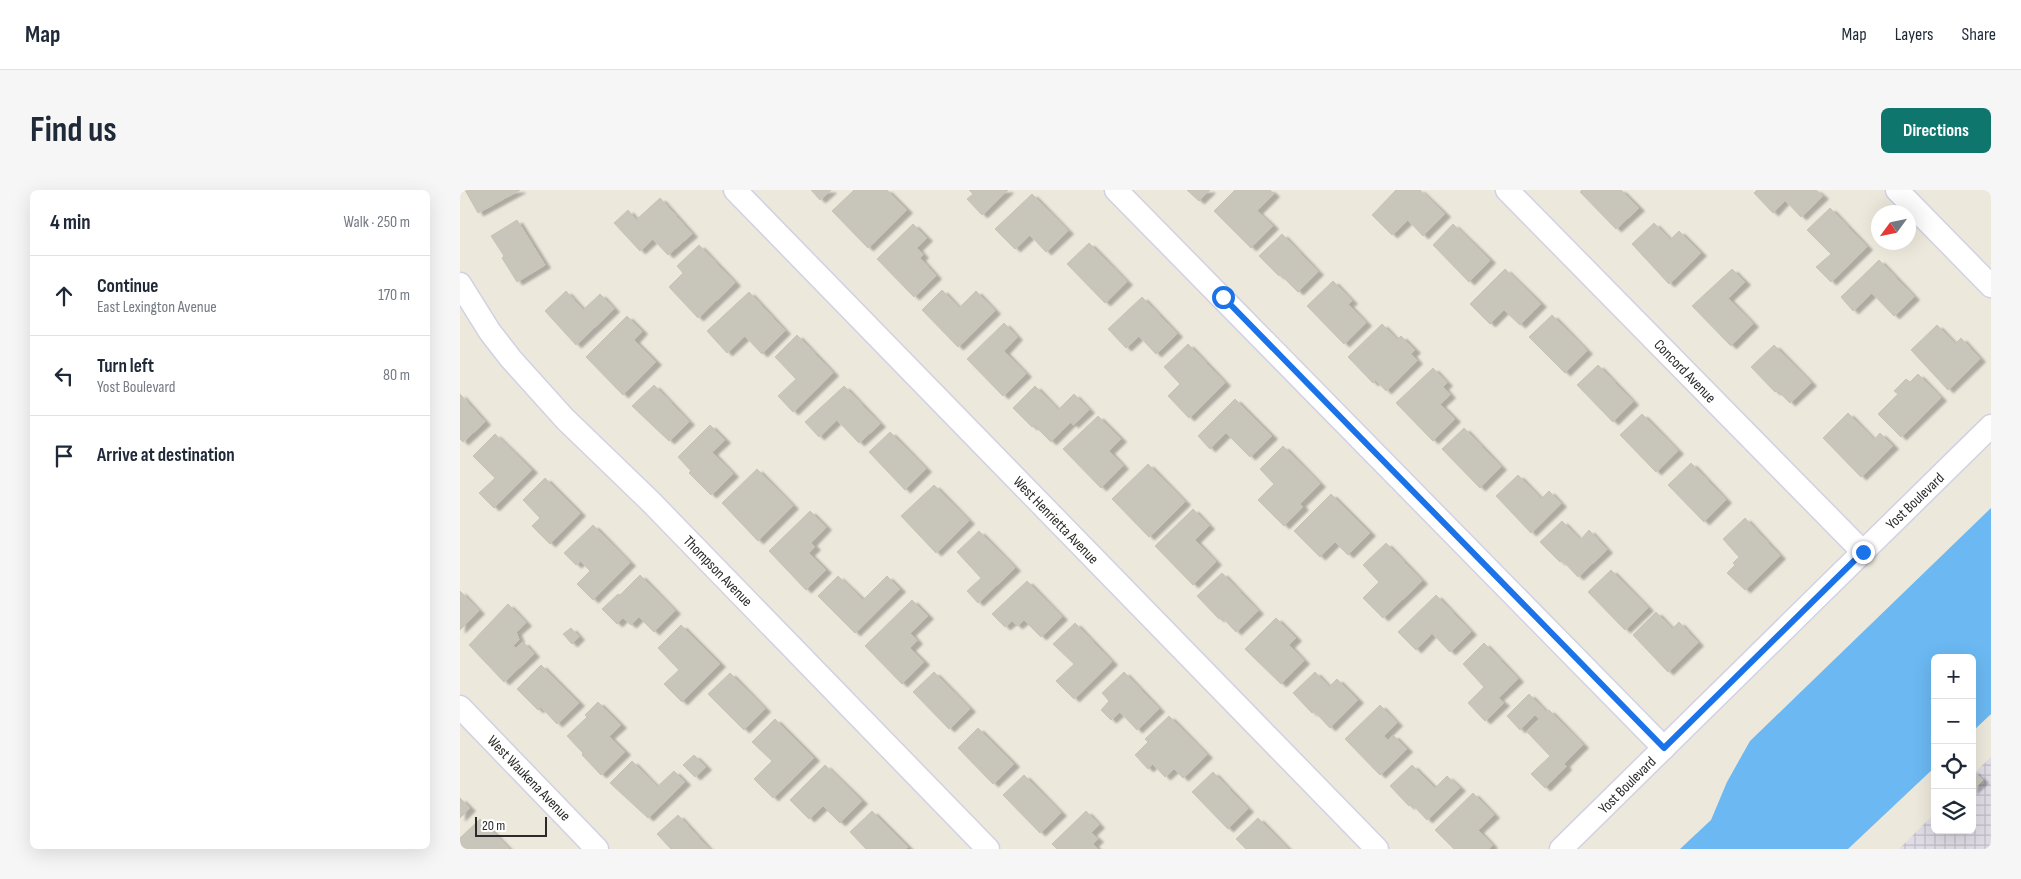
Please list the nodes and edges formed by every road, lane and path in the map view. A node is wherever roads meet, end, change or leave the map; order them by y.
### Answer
1 (735, 190) edge
2 (1116, 190) edge
3 (1507, 190) edge
4 (1897, 190) edge
5 (460, 284) edge
6 (1991, 286) edge
7 (1991, 426) edge
8 (1863, 552) junction
9 (460, 707) edge
10 (1664, 748) junction
11 (597, 849) edge
12 (988, 849) edge
13 (1377, 849) edge
14 (1562, 849) edge

1 - 13 street, West Henrietta Avenue
2 - 10 street
3 - 8 street, Concord Avenue
4 - 6 street
5 - 12 street, Thompson Avenue
7 - 8 street, Yost Boulevard
8 - 10 street, Yost Boulevard
9 - 11 street, West Waukena Avenue
10 - 14 street, Yost Boulevard

